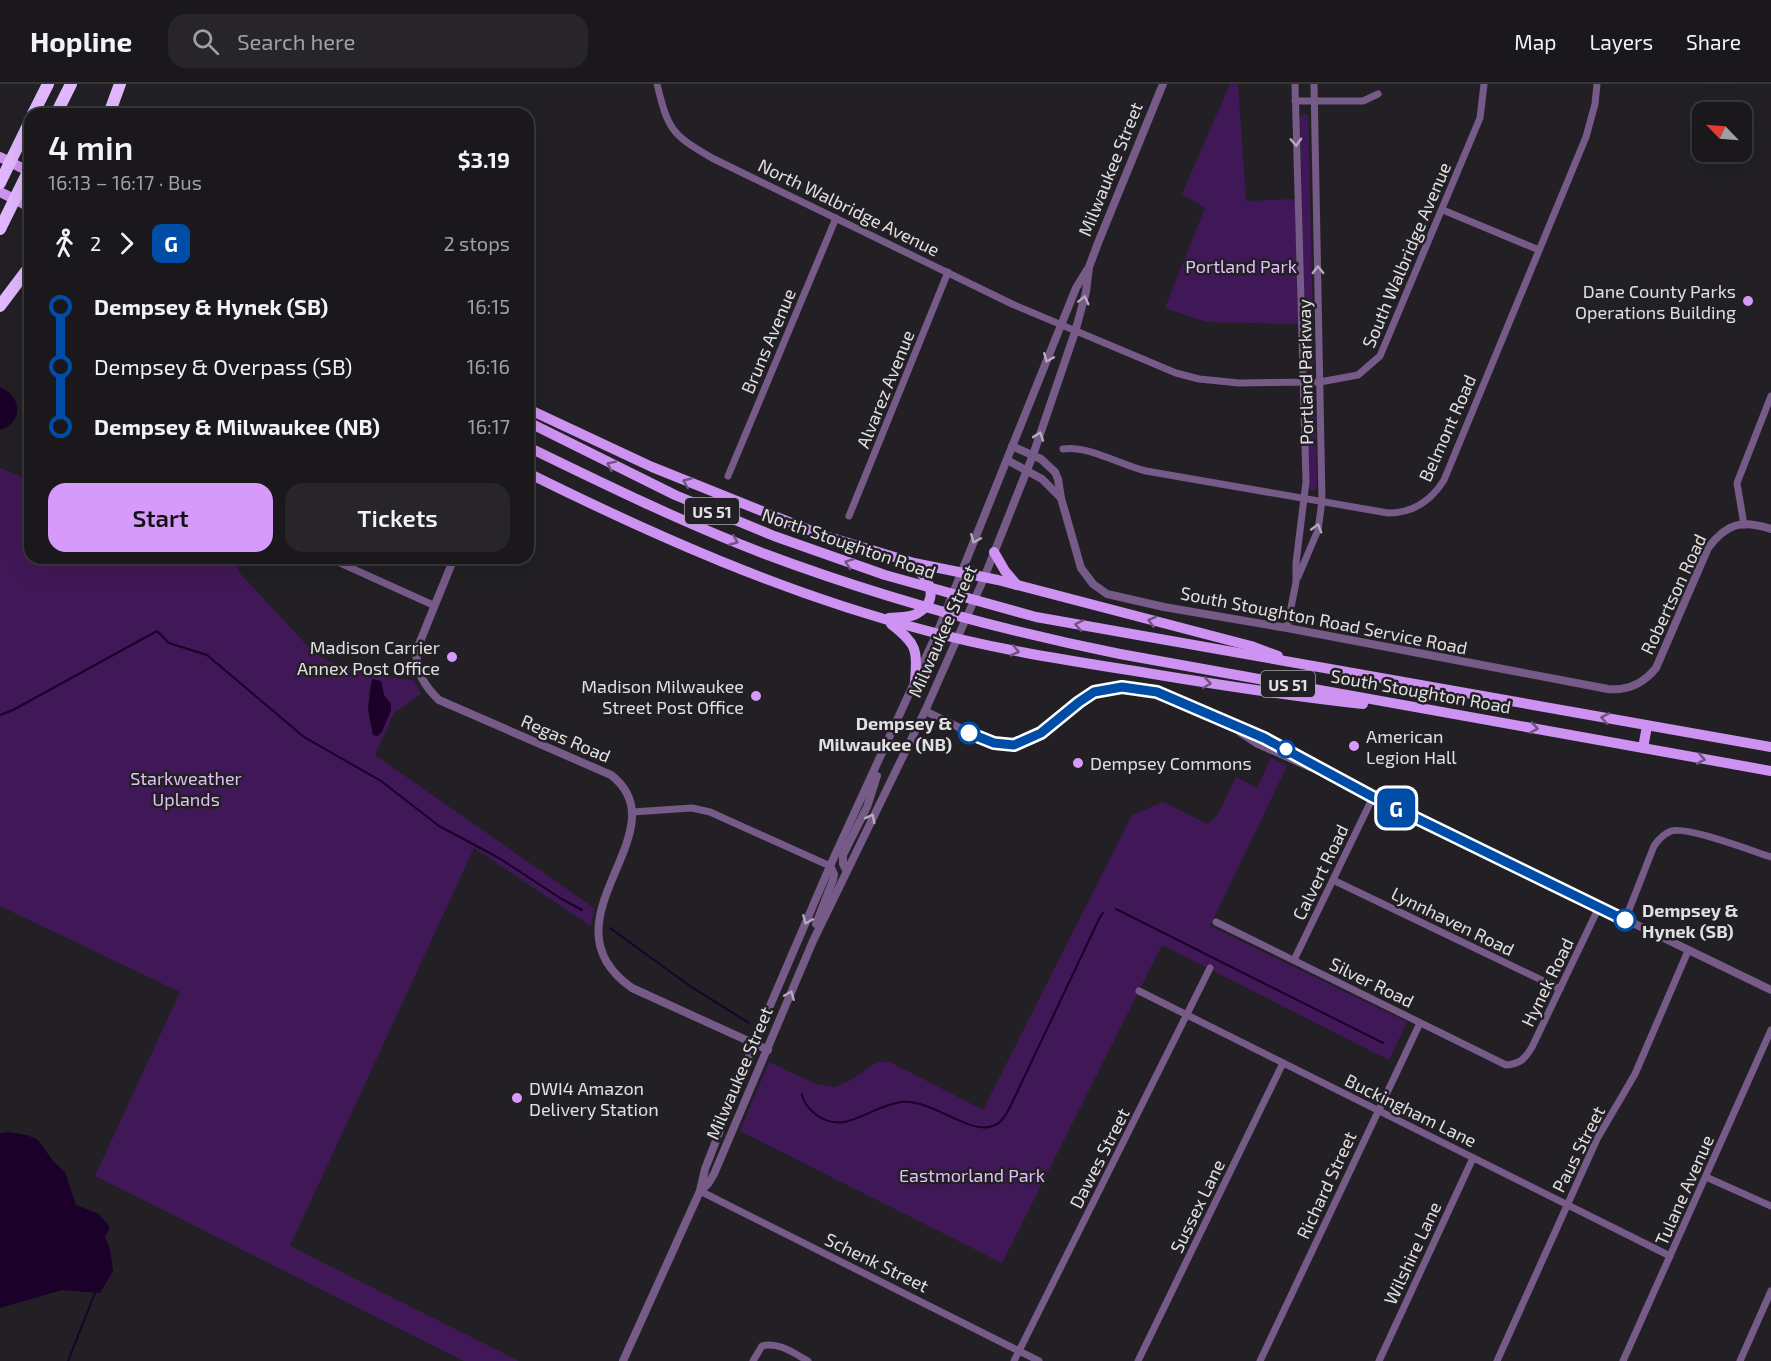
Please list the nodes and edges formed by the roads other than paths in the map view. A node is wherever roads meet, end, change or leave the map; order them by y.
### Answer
1 (48, 84) edge
2 (71, 84) edge
3 (120, 84) edge
4 (657, 84) edge
5 (1163, 84) edge
6 (1295, 84) edge
7 (1314, 84) edge
8 (1484, 84) edge
9 (1597, 84) edge
10 (1378, 94) dead end
11 (1295, 101) junction
12 (1314, 102) junction
13 (36, 108) edge
14 (59, 108) edge
15 (112, 108) edge
16 (24, 134) edge
17 (0, 157) edge
18 (24, 167) edge
19 (24, 182) edge
20 (0, 183) edge
21 (0, 192) edge
22 (24, 204) edge
23 (1443, 210) junction
24 (836, 218) junction
25 (1, 227) edge
26 (1539, 250) junction
27 (1089, 267) junction
28 (948, 272) junction
29 (24, 274) edge
30 (24, 287) edge
31 (0, 306) edge
32 (0, 315) edge
33 (1060, 326) junction
34 (1075, 332) junction
35 (1303, 382) junction
36 (1320, 382) junction
37 (1771, 396) edge
38 (534, 412) edge
39 (534, 425) edge
40 (1012, 446) junction
41 (1063, 449) dead end
42 (534, 450) edge
43 (1033, 454) junction
44 (1007, 460) junction
45 (1027, 470) junction
46 (728, 476) dead end
47 (534, 477) edge
48 (1061, 498) junction
49 (1305, 499) junction
50 (1322, 501) junction
51 (849, 516) dead end
52 (1744, 525) junction
53 (1771, 529) edge
54 (994, 552) junction
55 (895, 558) junction
56 (342, 564) edge
57 (451, 564) edge
58 (961, 574) junction
59 (984, 578) junction
60 (1296, 582) junction
61 (1017, 585) junction
62 (433, 605) junction
63 (1036, 617) joint
64 (883, 619) junction
65 (1287, 628) junction
66 (937, 633) junction
67 (1031, 635) joint
68 (958, 638) junction
69 (1309, 666) junction
70 (1644, 681) joint
71 (915, 682) junction
72 (925, 711) junction
73 (1455, 716) junction
74 (1647, 726) junction
75 (1771, 747) edge
76 (1643, 748) junction
77 (883, 752) junction
78 (1771, 771) edge
79 (1373, 797) junction
80 (632, 812) junction
81 (1771, 857) edge
82 (830, 866) junction
83 (846, 870) junction
84 (1333, 880) junction
85 (1599, 907) junction
86 (1625, 920) junction
87 (1216, 922) dead end
88 (810, 948) junction
89 (1688, 951) junction
90 (1294, 960) junction
91 (1210, 968) dead end
92 (1560, 989) junction
93 (1771, 990) edge
94 (1139, 991) dead end
95 (1187, 1016) junction
96 (1420, 1023) junction
97 (1771, 1030) edge
98 (754, 1043) junction
99 (768, 1050) junction
100 (1283, 1064) junction
101 (1515, 1064) joint
102 (1378, 1111) junction
103 (1473, 1158) junction
104 (1706, 1177) junction
105 (700, 1191) junction
106 (1567, 1205) junction
107 (1771, 1206) edge
108 (1670, 1256) junction
109 (1771, 1291) edge
110 (1019, 1351) junction
111 (623, 1361) edge
112 (753, 1361) edge
113 (808, 1361) edge
114 (1014, 1361) edge
115 (1039, 1361) edge
116 (1138, 1361) edge
117 (1260, 1361) edge
118 (1379, 1361) edge
119 (1497, 1361) edge
120 (1623, 1361) edge
121 (1740, 1361) edge

1 - 13 highway
2 - 14 highway
3 - 15 highway
4 - 24 street, North Walbridge Avenue
5 - 27 street, Milwaukee Street
6 - 11 street, Portland Parkway
7 - 12 street, Portland Parkway
8 - 23 street, South Walbridge Avenue
9 - 26 street, Belmont Road
10 - 12 street
11 - 12 street
11 -> 35 street, Portland Parkway
36 -> 12 street, Portland Parkway
16 - 20 highway
17 - 18 main road
19 - 25 highway
21 - 22 main road
23 - 26 street
23 - 36 street, South Walbridge Avenue
24 - 28 street, North Walbridge Avenue
24 - 46 street, Bruns Avenue
26 - 50 street, Belmont Road
27 - 33 street, Milwaukee Street
34 -> 27 street, Milwaukee Street
28 - 33 street, North Walbridge Avenue
28 - 51 street, Alvarez Avenue
29 - 31 highway
30 - 32 highway
33 - 34 street, South Walbridge Avenue
33 -> 40 street, Milwaukee Street
34 - 35 street, South Walbridge Avenue
43 -> 34 street, Milwaukee Street
35 - 36 street, South Walbridge Avenue
35 - 49 street, Portland Parkway
36 - 50 street, Portland Parkway
37 - 52 street
55 -> 38 main road
63 -> 39 main road, North Stoughton Road / US 51
40 - 43 street, South Stoughton Road Service Road
40 - 44 street, Milwaukee Street
41 - 49 street, Belmont Road
42 -> 67 main road, North Stoughton Road / US 51
43 - 45 street, Milwaukee Street
43 - 48 street, South Stoughton Road Service Road
44 - 45 street
44 -> 58 street, Milwaukee Street
45 - 48 street
45 - 54 street, Milwaukee Street
47 - 64 main road
48 - 65 street, South Stoughton Road Service Road
49 - 50 street, Belmont Road
49 - 60 street, Portland Parkway
60 -> 50 street, Portland Parkway
52 - 53 street
52 - 70 street, Robertson Road
54 - 59 street, Milwaukee Street
54 - 61 main road
55 - 58 main road
55 - 64 main road
56 - 62 street
57 - 62 street
58 - 59 main road
58 - 66 street, Milwaukee Street
59 - 61 main road
59 - 68 street, Milwaukee Street
60 - 65 street, Portland Parkway
69 -> 61 main road
62 - 80 street, Regas Road
69 -> 63 main road, South Stoughton Road / US 51
64 - 66 main road
64 - 71 main road
65 - 70 street, South Stoughton Road Service Road
66 - 68 main road
66 - 71 street, Milwaukee Street
67 - 73 main road, South Stoughton Road / US 51
68 - 72 street, Milwaukee Street
68 -> 73 main road
74 -> 69 main road, South Stoughton Road / US 51
71 - 77 street, Milwaukee Street
72 - 79 street
83 -> 72 street, Milwaukee Street
73 -> 76 main road, South Stoughton Road / US 51
74 - 75 main road, South Stoughton Road / US 51
74 - 76 main road
76 -> 78 main road, South Stoughton Road / US 51
77 - 82 street, Milwaukee Street
77 - 83 street
79 - 84 street, Calvert Road
79 - 85 street
80 - 82 street
80 - 98 street
81 - 86 street
82 - 88 street
82 -> 98 street, Milwaukee Street
83 - 88 street, Milwaukee Street
84 - 90 street, Calvert Road
84 - 92 street, Lynnhaven Road
85 - 86 street
85 - 92 street, Hynek Road
86 - 89 street
87 - 90 street, Silver Road
99 -> 88 street, Milwaukee Street
89 - 93 street
89 - 106 street, Paus Street
90 - 96 street, Silver Road
91 - 95 street, Dawes Street
92 - 101 street, Hynek Road
94 - 95 street, Buckingham Lane
95 - 100 street, Buckingham Lane
95 - 110 street, Dawes Street
96 - 101 street, Silver Road
96 - 102 street, Richard Street
97 - 104 street, Tulane Avenue
98 - 99 street
98 - 105 street, Milwaukee Street
99 - 105 street, Milwaukee Street
100 - 102 street, Buckingham Lane
100 - 116 street, Sussex Lane
102 - 103 street, Buckingham Lane
102 - 117 street, Richard Street
103 - 106 street, Buckingham Lane
103 - 118 street, Wilshire Lane
104 - 107 street
104 - 108 street, Tulane Avenue
105 - 110 street, Schenk Street
105 - 111 street, Milwaukee Street
106 - 108 street, Buckingham Lane
106 - 119 street, Paus Street
108 - 120 street, Tulane Avenue
109 - 121 street
110 - 114 street, Dawes Street
110 - 115 street, Schenk Street
112 - 113 street

